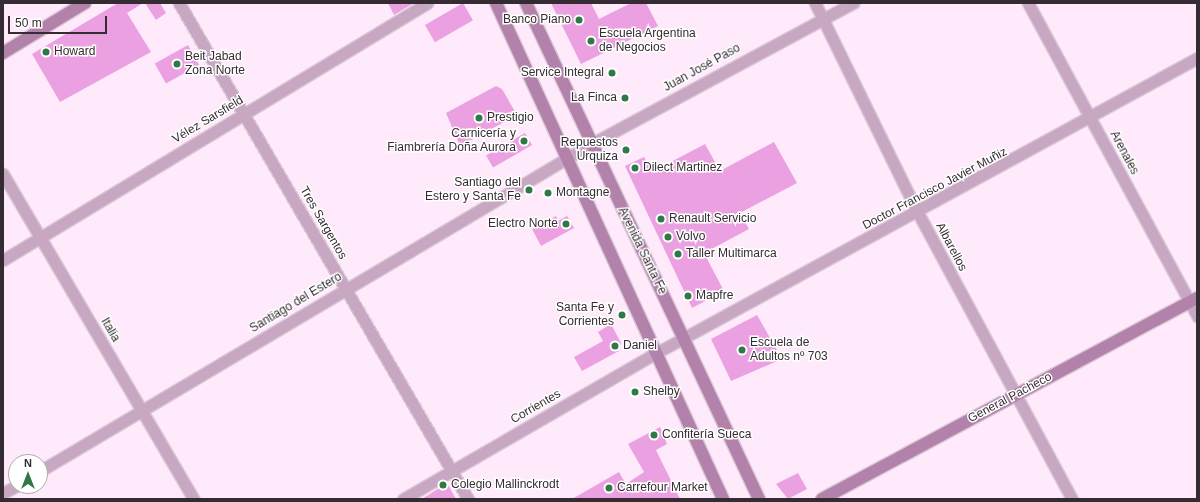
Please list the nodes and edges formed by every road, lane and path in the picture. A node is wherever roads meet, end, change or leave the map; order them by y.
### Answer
1 (85, 3) edge
2 (179, 3) edge
3 (427, 3) edge
4 (496, 3) edge
5 (526, 3) edge
6 (815, 3) edge
7 (853, 3) edge
8 (1028, 3) edge
9 (822, 18) junction
10 (3, 53) edge
11 (1197, 58) edge
12 (244, 113) junction
13 (1091, 119) junction
14 (591, 144) junction
15 (565, 159) junction
16 (3, 174) edge
17 (918, 213) junction
18 (40, 238) junction
19 (3, 260) edge
20 (346, 288) junction
21 (1193, 300) edge
22 (1197, 316) edge
23 (684, 338) junction
24 (656, 353) junction
25 (1015, 395) junction
26 (142, 410) junction
27 (48, 466) edge
28 (451, 470) junction
29 (194, 499) edge
30 (403, 499) edge
31 (468, 499) edge
32 (723, 499) edge
33 (759, 499) edge
34 (822, 499) edge
35 (1072, 499) edge

1 - 10 main road
2 - 12 street, Tres Sargentos
3 - 12 street, Vélez Sarsfield
4 - 15 main road
5 - 14 main road, Avenida Santa Fe
6 - 9 street, Albarellos
7 - 9 street, Juan José Paso
8 - 13 street, Arenales
9 - 14 street, Juan José Paso
9 - 17 street, Albarellos
11 - 13 street, Doctor Francisco Javier Muñiz
12 - 18 street, Vélez Sarsfield
12 - 20 street, Tres Sargentos
13 - 17 street, Doctor Francisco Javier Muñiz
13 - 21 street, Arenales
14 - 15 street, Juan José Paso
14 - 23 main road, Avenida Santa Fe
15 - 20 street, Santiago del Estero
15 - 24 main road
16 - 18 street, Italia
17 - 23 street, Doctor Francisco Javier Muñiz
17 - 25 street, Albarellos
18 - 19 street, Vélez Sarsfield
18 - 26 street, Italia
20 - 26 street, Santiago del Estero
20 - 28 street, Tres Sargentos
21 - 22 street, Arenales
21 - 25 main road, General Pacheco
23 - 24 street, Corrientes
23 - 33 main road, Avenida Santa Fe
24 - 28 street, Corrientes
24 - 32 main road
25 - 34 main road, General Pacheco
25 - 35 street, Albarellos
26 - 27 street, Santiago del Estero
26 - 29 street, Italia
28 - 30 street, Corrientes
28 - 31 street, Tres Sargentos

